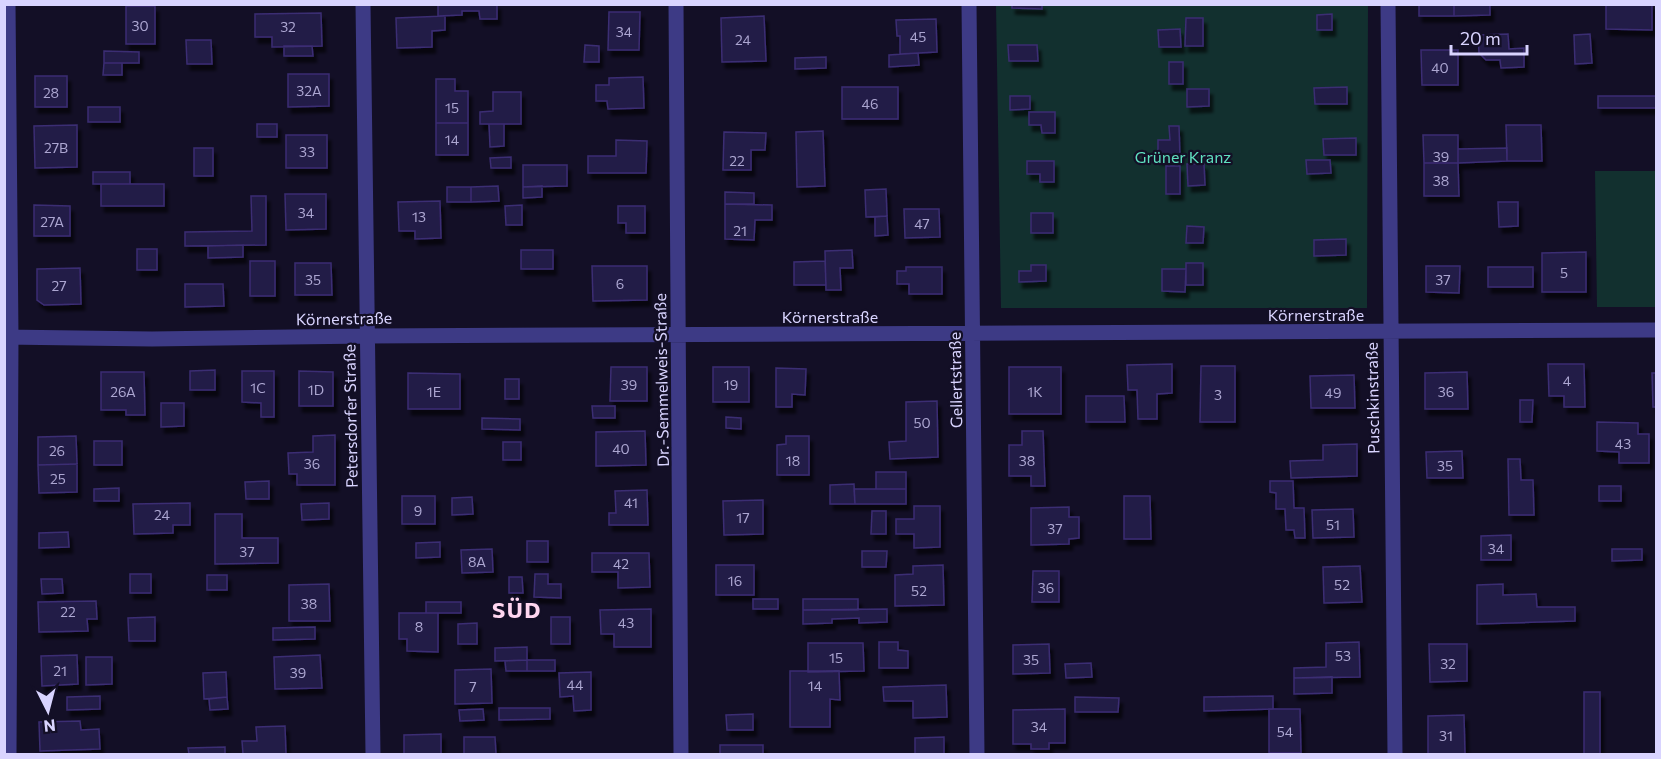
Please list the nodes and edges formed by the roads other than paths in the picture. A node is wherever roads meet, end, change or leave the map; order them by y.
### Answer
1 (8, 4) edge
2 (363, 4) edge
3 (676, 4) edge
4 (969, 4) edge
5 (1388, 4) edge
6 (1656, 330) edge
7 (1390, 331) junction
8 (972, 333) junction
9 (678, 334) junction
10 (367, 336) junction
11 (8, 337) edge
12 (9, 754) edge
13 (373, 754) edge
14 (681, 754) edge
15 (977, 754) edge
16 (1395, 754) edge

1 - 11 street
2 - 10 street, Petersdorfer Straße
3 - 9 street, Dr.-Semmelweis-Straße
4 - 8 street, Gellertstraße
5 - 7 street, Puschkinstraße
6 - 7 street, Körnerstraße
7 - 8 street, Körnerstraße
7 - 16 street, Puschkinstraße
8 - 9 street, Körnerstraße
8 - 15 street, Gellertstraße
9 - 10 street, Körnerstraße
9 - 14 street, Dr.-Semmelweis-Straße
10 - 11 street, Körnerstraße
10 - 13 street, Petersdorfer Straße
11 - 12 street

